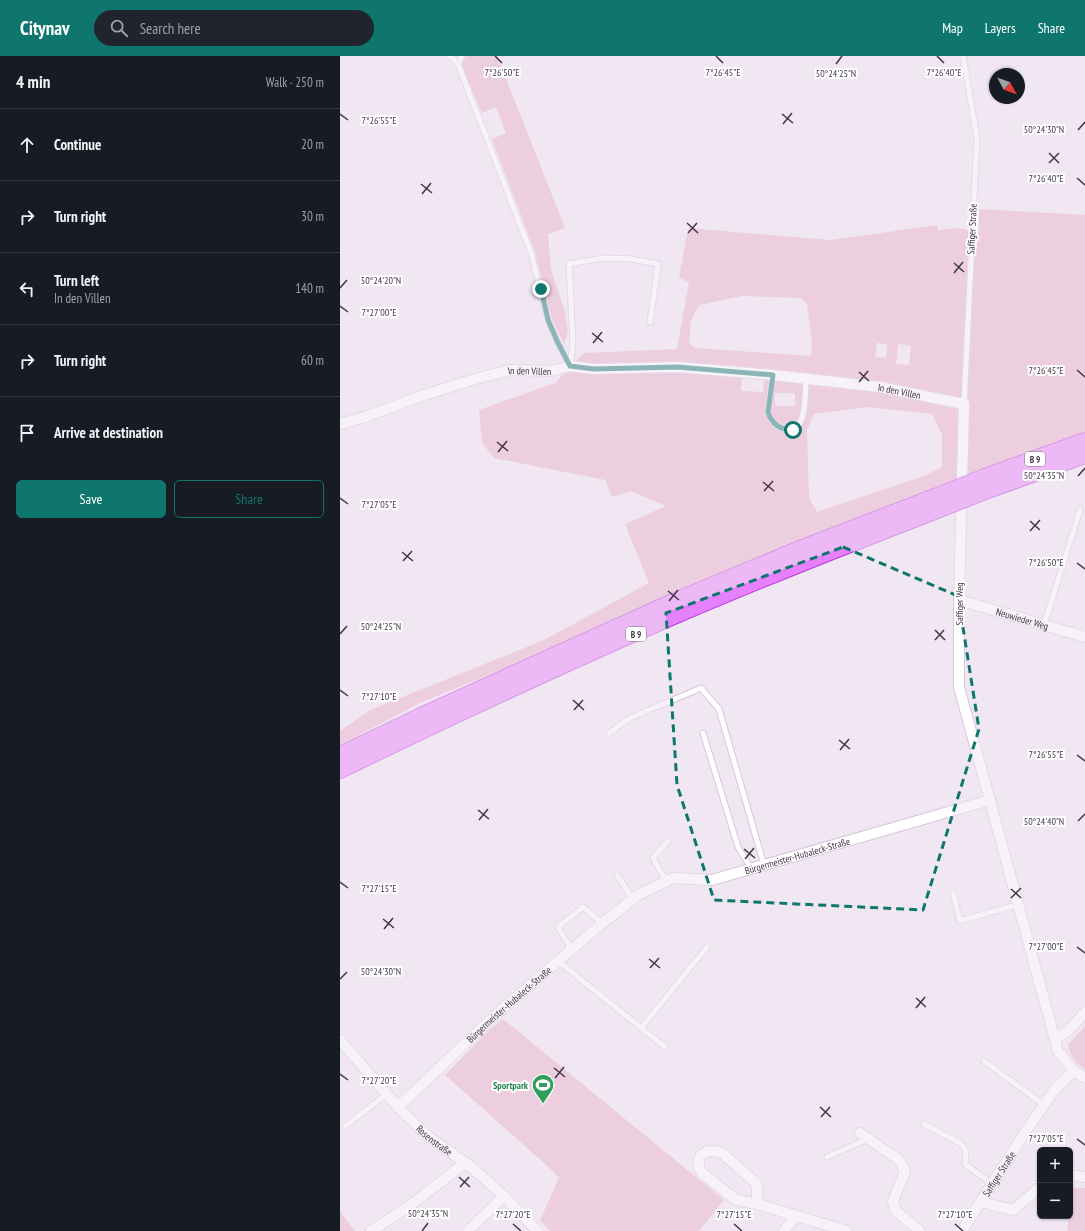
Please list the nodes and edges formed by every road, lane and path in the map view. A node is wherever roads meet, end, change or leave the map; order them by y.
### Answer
1 (450, 56) edge
2 (462, 56) edge
3 (963, 56) edge
4 (458, 64) junction
5 (650, 322) dead end
6 (570, 366) junction
7 (773, 375) junction
8 (806, 379) junction
9 (964, 404) junction
10 (340, 424) edge
11 (1085, 441) edge
12 (1085, 454) edge
13 (985, 484) junction
14 (936, 503) junction
15 (1080, 510) dead end
16 (959, 600) junction
17 (1044, 625) junction
18 (1085, 637) edge
19 (609, 733) dead end
20 (703, 733) dead end
21 (340, 755) edge
22 (340, 770) edge
23 (990, 800) junction
24 (668, 841) dead end
25 (764, 865) junction
26 (751, 868) junction
27 (617, 875) dead end
28 (666, 881) junction
29 (953, 894) dead end
30 (633, 899) junction
31 (1018, 904) junction
32 (602, 923) junction
33 (707, 947) dead end
34 (572, 950) junction
35 (558, 961) junction
36 (1085, 1012) edge
37 (641, 1028) junction
38 (1055, 1038) junction
39 (340, 1040) edge
40 (665, 1047) dead end
41 (984, 1061) dead end
42 (1074, 1071) junction
43 (1085, 1078) edge
44 (387, 1094) junction
45 (1044, 1105) junction
46 (398, 1107) junction
47 (924, 1124) dead end
48 (345, 1126) dead end
49 (860, 1133) dead end
50 (868, 1139) junction
51 (827, 1157) dead end
52 (465, 1163) junction
53 (1073, 1176) edge
54 (1085, 1177) edge
55 (992, 1184) junction
56 (1037, 1190) edge
57 (504, 1196) junction
58 (981, 1202) junction
59 (757, 1204) junction
60 (796, 1216) junction
61 (371, 1231) edge
62 (468, 1231) edge
63 (538, 1231) edge
64 (784, 1231) edge
65 (847, 1231) edge
66 (920, 1231) edge
67 (962, 1231) edge

1 - 4 lane
2 - 4 lane
3 - 9 lane, Saffiger Straße
4 - 6 lane
5 - 6 lane
6 - 7 street, In den Villen
6 - 10 street, In den Villen
7 - 8 street, In den Villen
7 - 8 lane
8 - 9 street, In den Villen
9 - 16 street, Saffiger Weg
11 - 13 highway, B 9
12 - 13 highway, B 9
13 - 14 highway, B 9, bridge
14 - 21 highway, B 9
14 - 22 highway, B 9
15 - 17 lane
16 - 17 street, Neuwieder Weg
16 - 23 street, Saffiger Weg
17 - 18 street, Neuwieder Weg
19 - 25 lane
20 - 26 lane
23 - 25 street, Bürgermeister-Hubaleck-Straße
23 - 31 street
24 - 28 lane
25 - 26 street, Bürgermeister-Hubaleck-Straße
26 - 28 street, Bürgermeister-Hubaleck-Straße
27 - 30 lane
28 - 30 street, Bürgermeister-Hubaleck-Straße
29 - 31 lane
30 - 32 street, Bürgermeister-Hubaleck-Straße
31 - 38 street
32 - 34 street, Bürgermeister-Hubaleck-Straße
32 - 34 lane
33 - 37 lane
34 - 35 street, Bürgermeister-Hubaleck-Straße
35 - 37 lane
35 - 46 street, Bürgermeister-Hubaleck-Straße
36 - 38 street
37 - 40 lane
38 - 42 street
39 - 44 street, Rosenstraße
41 - 45 lane
42 - 43 street
42 - 45 street, Saffiger Straße
44 - 46 street, Rosenstraße
44 - 48 lane
45 - 55 street, Saffiger Straße
46 - 52 street, Rosenstraße
47 - 55 lane
49 - 50 street
50 - 51 lane
50 - 66 street
52 - 57 street, Rosenstraße
52 - 61 street
53 - 54 street
55 - 58 street, Saffiger Straße
56 - 58 street
57 - 62 street
57 - 63 street, Rosenstraße
58 - 67 street, Saffiger Straße
59 - 59 street
59 - 60 street
60 - 64 street
60 - 65 street

